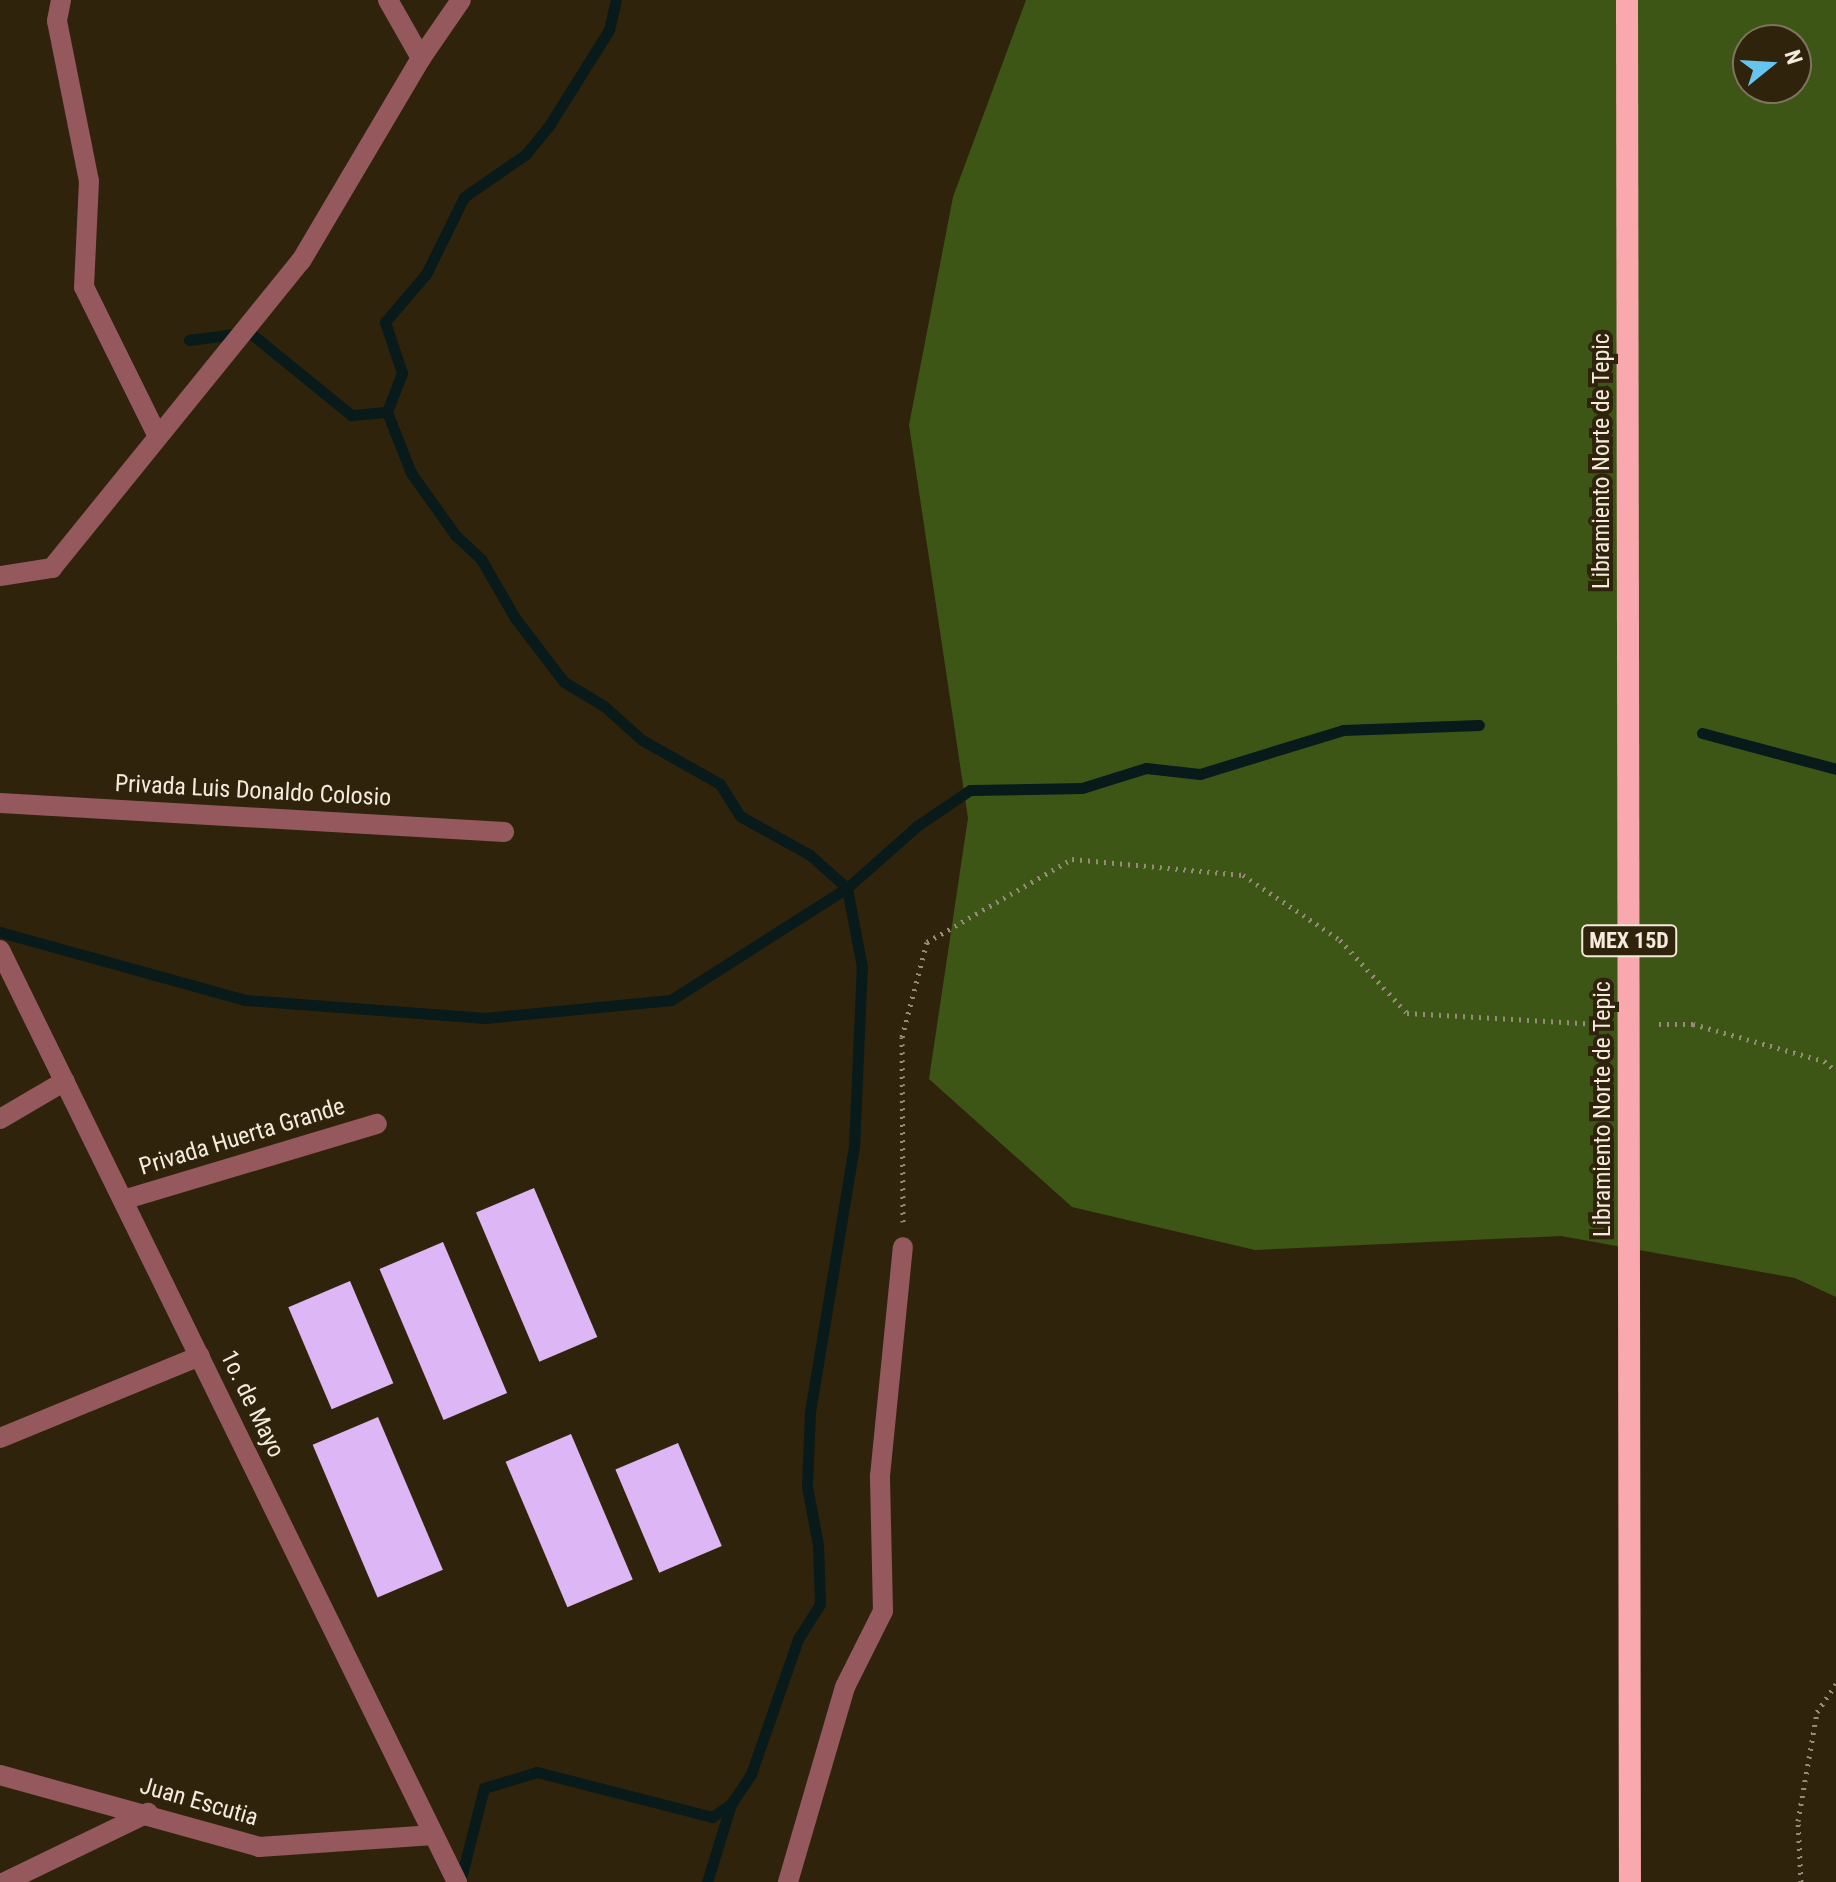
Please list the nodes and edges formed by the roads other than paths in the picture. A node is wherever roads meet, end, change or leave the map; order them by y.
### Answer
1 (61, 0) edge
2 (388, 0) edge
3 (461, 0) edge
4 (1627, 0) edge
5 (421, 58) junction
6 (157, 435) junction
7 (0, 576) edge
8 (0, 803) edge
9 (504, 832) dead end
10 (0, 950) edge
11 (65, 1081) junction
12 (0, 1119) edge
13 (377, 1124) dead end
14 (123, 1200) junction
15 (903, 1247) road end
16 (200, 1356) junction
17 (0, 1438) edge
18 (0, 1775) edge
19 (148, 1813) junction
20 (434, 1835) junction
21 (5, 1882) edge
22 (457, 1882) edge
23 (788, 1882) edge
24 (1630, 1882) edge

1 - 6 street
2 - 5 street
3 - 5 street
4 - 24 highway, Libramiento Norte de Tepic / MEX 15D
5 - 6 street
6 - 7 street
8 - 9 street, Privada Luis Donaldo Colosio
10 - 11 street, 1o. de Mayo
11 - 12 street
11 - 14 street, 1o. de Mayo
13 - 14 street, Privada Huerta Grande
14 - 16 street, 1o. de Mayo
15 - 23 street
16 - 17 street
16 - 20 street, 1o. de Mayo
18 - 19 street, Juan Escutia
19 - 20 street, Juan Escutia
19 - 21 street
20 - 22 street, 1o. de Mayo

